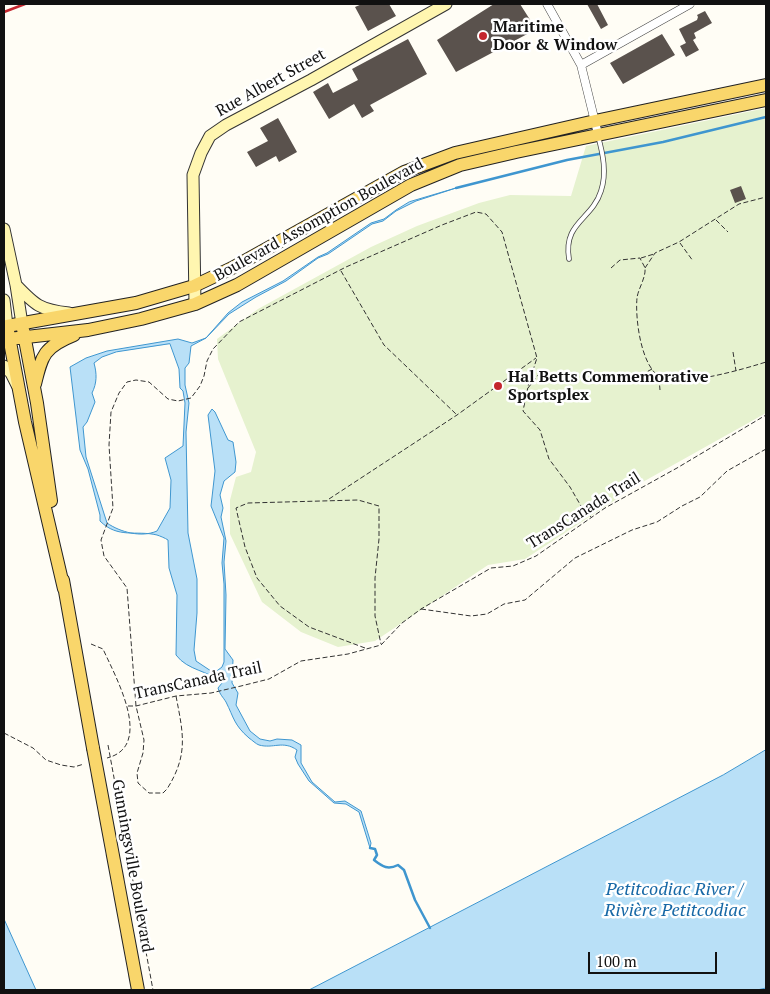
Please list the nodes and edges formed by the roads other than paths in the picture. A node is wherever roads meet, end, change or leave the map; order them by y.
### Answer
1 (446, 4) edge
2 (547, 4) edge
3 (690, 4) edge
4 (582, 65) junction
5 (766, 85) edge
6 (766, 100) edge
7 (596, 121) junction
8 (598, 134) junction
9 (4, 228) edge
10 (569, 259) dead end
11 (16, 285) junction
12 (194, 286) junction
13 (4, 300) edge
14 (195, 304) junction
15 (78, 314) junction
16 (22, 325) junction
17 (6, 330) edge
18 (88, 330) junction
19 (4, 366) edge
20 (34, 387) junction
21 (19, 389) junction
22 (64, 589) junction
23 (138, 990) edge

1 - 12 street, Rue Albert Street
2 - 4 street
3 - 4 street
4 - 7 street
5 - 7 main road, Boulevard Assomption Boulevard
6 - 8 main road, Boulevard Assomption Boulevard
7 - 8 street
7 - 12 main road, Boulevard Assomption Boulevard
8 - 10 lane
8 - 14 main road, Boulevard Assomption Boulevard
9 - 11 street
11 - 15 street
11 - 16 street
12 - 14 street, Rue Albert Street
12 - 15 main road, Boulevard Assomption Boulevard
13 - 17 street
14 - 18 main road, Boulevard Assomption Boulevard
15 - 16 main road, Boulevard Assomption Boulevard
16 - 17 main road, Boulevard Assomption Boulevard
16 - 18 main road, Boulevard Assomption Boulevard
16 - 20 main road
17 - 21 main road
18 - 20 main road
19 - 21 street
20 - 22 main road
21 - 22 main road
22 - 23 main road, Gunningsville Boulevard, bridge

